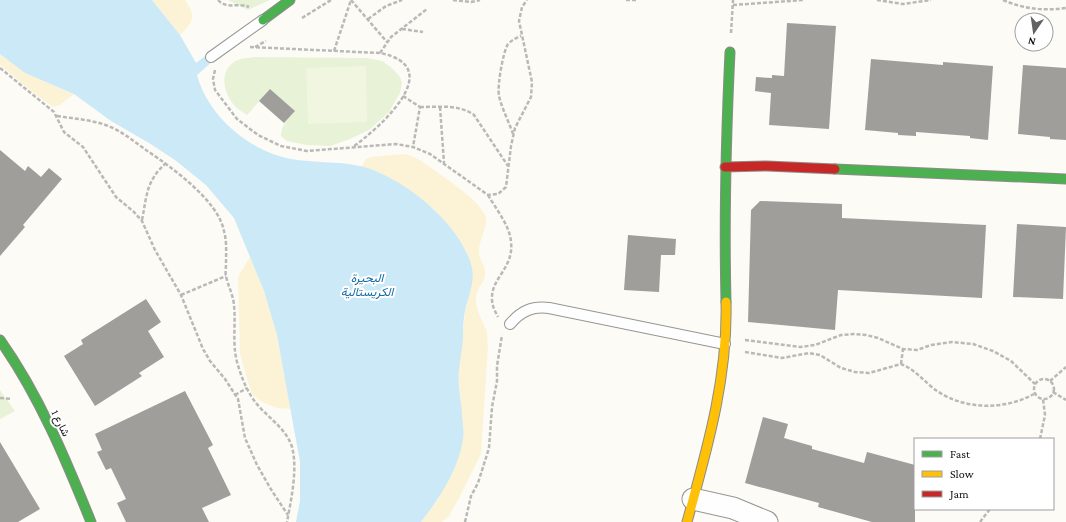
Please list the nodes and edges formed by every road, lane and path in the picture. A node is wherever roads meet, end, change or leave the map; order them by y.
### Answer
1 (218, 0) edge
2 (290, 0) edge
3 (351, 0) edge
4 (402, 0) edge
5 (453, 0) edge
6 (480, 0) edge
7 (526, 0) edge
8 (626, 0) edge
9 (638, 0) edge
10 (733, 0) edge
11 (804, 0) edge
12 (877, 0) edge
13 (931, 0) edge
14 (1003, 0) edge
15 (733, 4) junction
16 (1066, 8) edge
17 (427, 9) dead end
18 (368, 19) junction
19 (263, 20) junction
20 (401, 29) junction
21 (423, 32) dead end
22 (521, 36) junction
23 (387, 42) junction
24 (225, 47) junction
25 (334, 51) junction
26 (730, 52) joint
27 (380, 53) junction
28 (211, 56) dead end
29 (219, 65) dead end
30 (0, 68) edge
31 (403, 96) junction
32 (420, 107) junction
33 (440, 107) junction
34 (57, 116) junction
35 (514, 135) junction
36 (413, 147) junction
37 (353, 148) junction
38 (166, 163) junction
39 (444, 164) junction
40 (509, 166) junction
41 (725, 167) junction
42 (1066, 179) edge
43 (488, 195) junction
44 (142, 221) junction
45 (226, 276) junction
46 (181, 295) junction
47 (498, 319) dead end
48 (510, 324) dead end
49 (502, 333) dead end
50 (0, 340) edge
51 (725, 343) junction
52 (809, 346) junction
53 (903, 349) junction
54 (809, 353) junction
55 (901, 364) junction
56 (1066, 367) edge
57 (1050, 381) junction
58 (1035, 384) junction
59 (247, 388) junction
60 (1053, 392) junction
61 (1034, 394) junction
62 (235, 395) junction
63 (0, 398) edge
64 (1043, 399) junction
65 (19, 400) dead end
66 (1066, 400) edge
67 (1040, 438) edge
68 (693, 499) junction
69 (989, 510) edge
70 (288, 515) junction
71 (91, 522) edge
72 (287, 522) edge
73 (465, 522) edge
74 (687, 522) edge
75 (767, 522) edge
76 (980, 522) edge

1 - 19 path
2 - 19 street
3 - 18 path
3 - 25 path
4 - 18 path
5 - 6 path
7 - 22 path
8 - 9 path
10 - 15 path
11 - 15 path
12 - 13 path
14 - 16 path
15 - 26 path
17 - 20 path
18 - 23 path
19 - 24 lane
20 - 21 path
20 - 23 path
22 - 35 path
22 - 35 path
23 - 27 path
24 - 25 path
24 - 28 lane
25 - 27 path
26 - 41 street
27 - 31 path
29 - 37 path
30 - 34 path
31 - 32 path
31 - 37 path
32 - 33 path
32 - 36 path
33 - 39 path
33 - 40 path
34 - 38 path
34 - 44 path
35 - 40 path
36 - 37 path
36 - 39 path
38 - 44 path
38 - 45 path
39 - 43 path
40 - 43 path
41 - 42 street
41 - 51 street
43 - 47 path
44 - 46 path
45 - 46 path
45 - 59 path
46 - 62 path
48 - 51 lane
49 - 73 path
50 - 71 street, شارع 1
51 - 52 path
51 - 54 path
51 - 68 street
52 - 53 path
52 - 54 path
53 - 55 path
53 - 58 path
54 - 55 path
55 - 61 path
56 - 57 path
57 - 58 path
57 - 60 path
58 - 61 path
59 - 62 path
59 - 70 path
60 - 64 path
60 - 66 path
61 - 64 path
62 - 70 path
63 - 65 path
64 - 67 path
68 - 74 street
68 - 75 street
69 - 76 path
70 - 72 path

